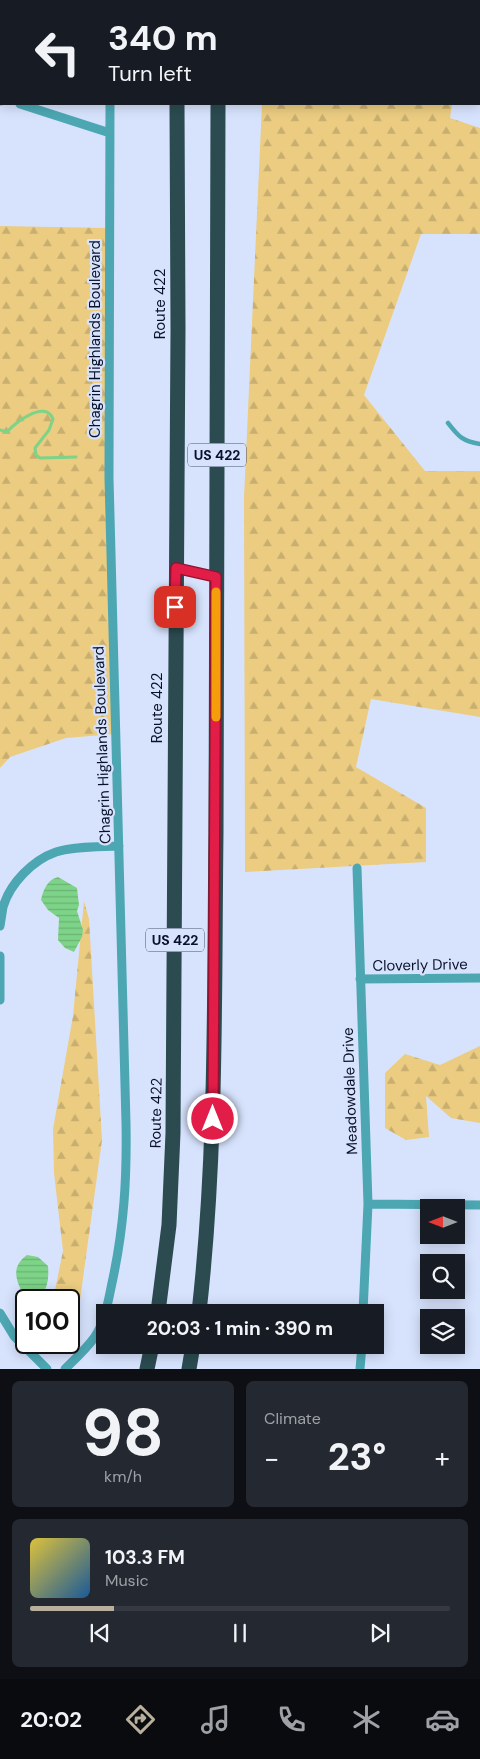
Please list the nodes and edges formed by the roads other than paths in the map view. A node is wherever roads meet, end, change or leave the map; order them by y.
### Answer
1 (23, 105) edge
2 (110, 105) edge
3 (177, 105) edge
4 (218, 105) edge
5 (110, 133) junction
6 (448, 423) dead end
7 (480, 444) edge
8 (176, 568) junction
9 (216, 577) junction
10 (119, 846) junction
11 (357, 868) dead end
12 (0, 926) edge
13 (0, 956) edge
14 (480, 978) edge
15 (360, 979) junction
16 (0, 1000) edge
17 (368, 1204) junction
18 (480, 1205) edge
19 (159, 1304) edge
20 (200, 1304) edge
21 (363, 1304) edge
22 (0, 1313) edge
23 (150, 1354) edge
24 (192, 1354) edge
25 (361, 1354) edge
26 (47, 1369) edge
27 (65, 1369) edge
28 (148, 1369) edge
29 (189, 1369) edge
30 (360, 1369) edge

1 - 5 street
2 - 5 street, Chagrin Highlands Boulevard
3 - 8 highway, Route 422 / US 422
4 - 9 highway, US 422
5 - 10 street, Chagrin Highlands Boulevard
6 - 7 lane
8 - 9 lane
8 - 19 highway, Route 422 / US 422
9 - 20 highway, US 422
10 - 12 street
10 - 27 street, Chagrin Highlands Boulevard
11 - 15 street, Meadowdale Drive
13 - 16 street
14 - 15 street, Cloverly Drive
15 - 17 street, Meadowdale Drive
17 - 18 street
17 - 21 street, Meadowdale Drive
22 - 26 street
23 - 28 highway
24 - 29 highway
25 - 30 street

